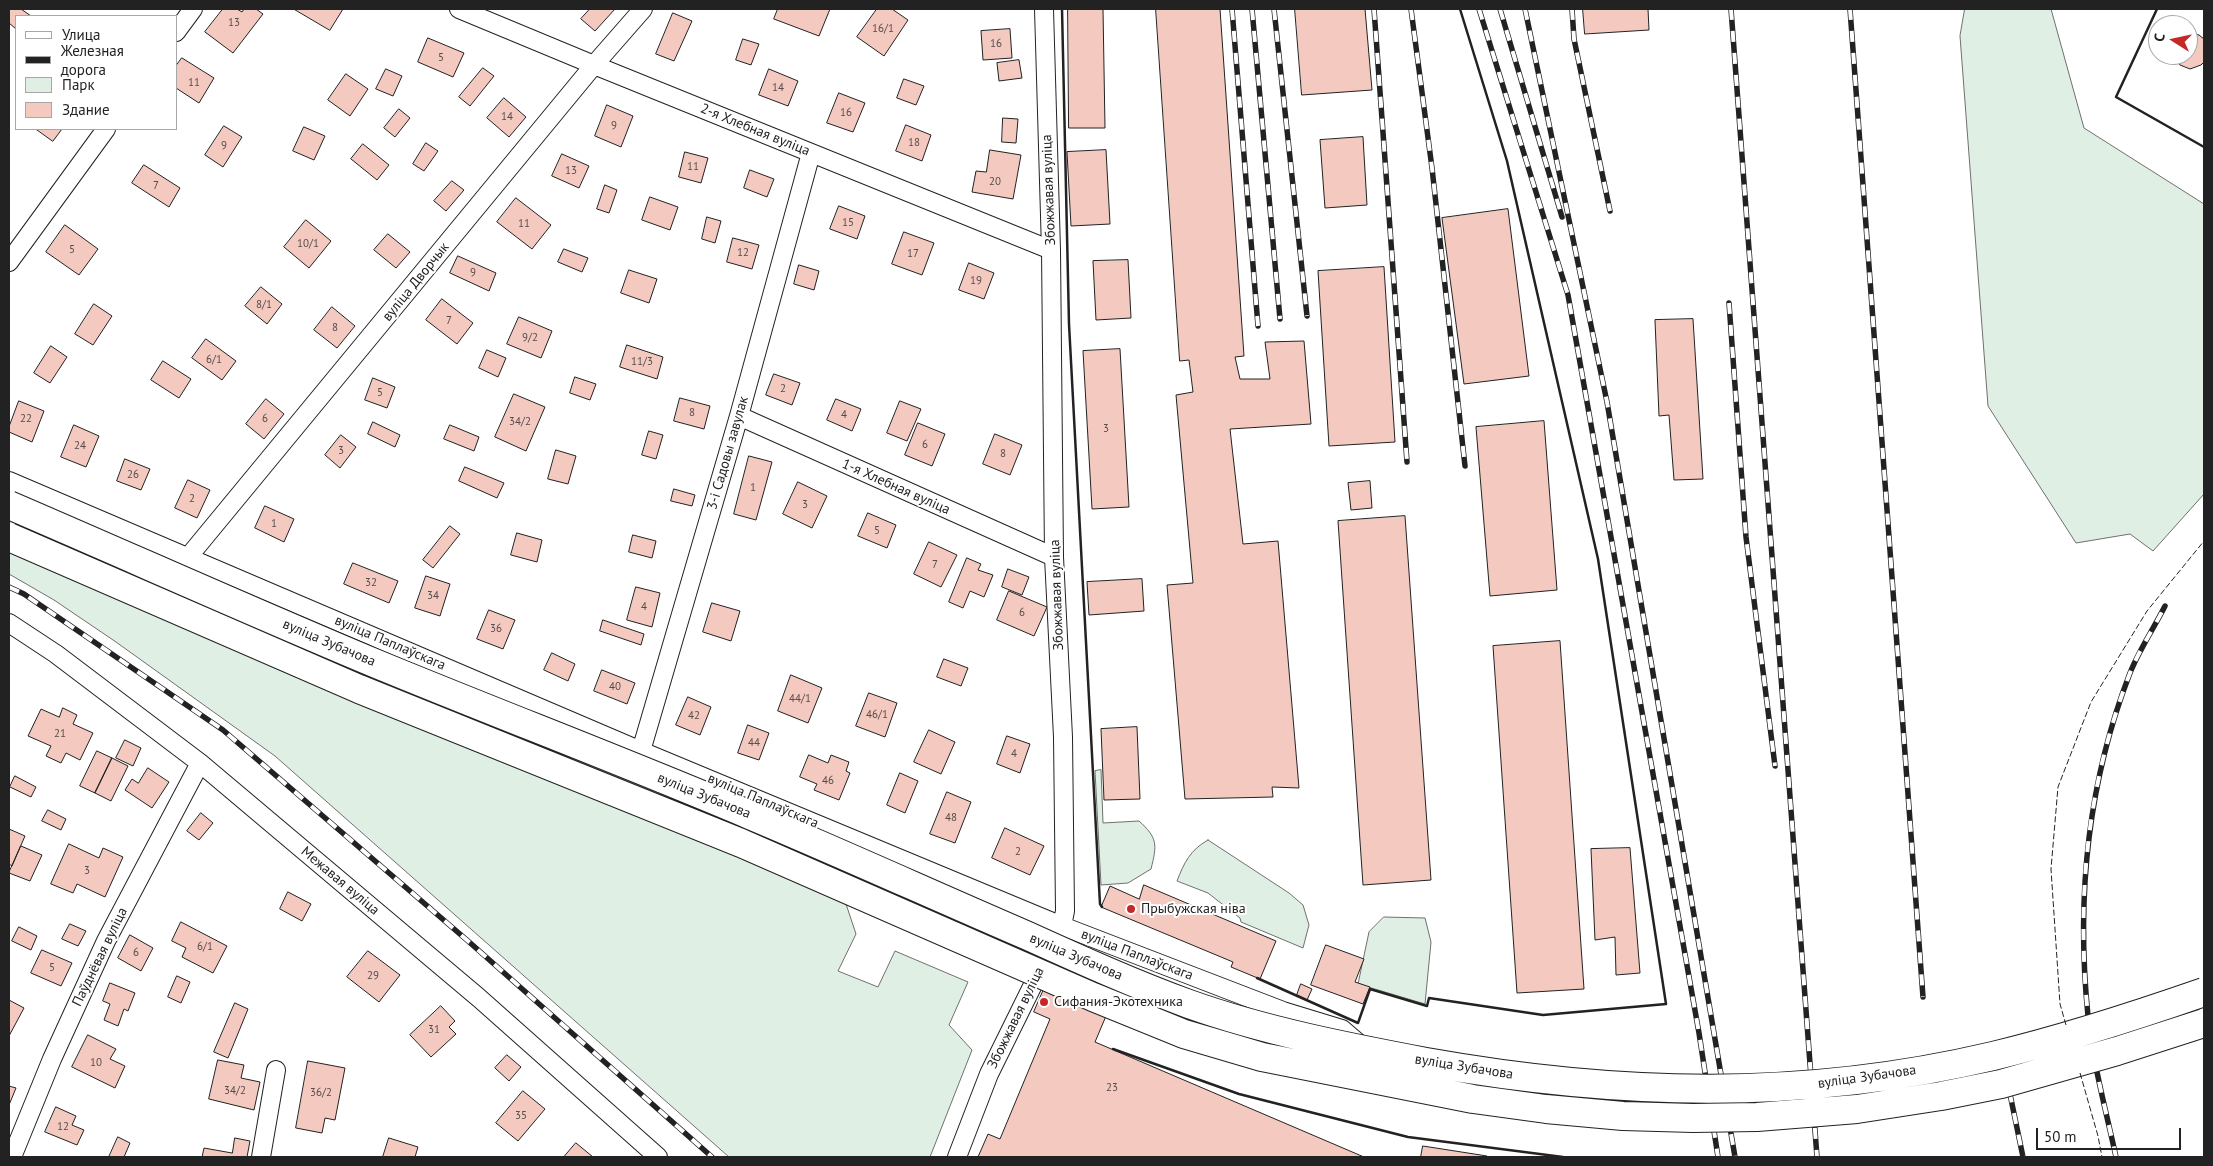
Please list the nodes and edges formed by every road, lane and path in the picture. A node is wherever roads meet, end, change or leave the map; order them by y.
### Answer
1 (193, 9) edge
2 (459, 9) edge
3 (643, 9) edge
4 (1044, 9) edge
5 (178, 29) edge
6 (594, 66) junction
7 (105, 130) edge
8 (811, 153) junction
9 (1051, 250) junction
10 (9, 262) edge
11 (739, 416) junction
12 (9, 481) edge
13 (9, 505) edge
14 (9, 537) edge
15 (189, 556) junction
16 (1054, 557) junction
17 (9, 623) edge
18 (641, 751) junction
19 (200, 763) junction
20 (1062, 926) junction
21 (2204, 992) edge
22 (2204, 1023) edge
23 (276, 1070) dead end
24 (1522, 1092) dead end
25 (12, 1157) edge
26 (261, 1157) edge
27 (658, 1157) edge
28 (957, 1157) edge

1 - 5 street
2 - 6 street, 2-я Хлебная вуліца
3 - 6 street, вуліца Дворчык
4 - 9 street, Збожжавая вуліца
6 - 8 street, 2-я Хлебная вуліца
6 - 15 street, вуліца Дворчык
7 - 10 street
8 - 9 street, 2-я Хлебная вуліца
8 - 11 street, 3-і Садовы завулак
9 - 16 street, Збожжавая вуліца
11 - 16 street, 1-я Хлебная вуліца
11 - 18 street, 3-і Садовы завулак
12 - 15 street, вуліца Паплаўскага
13 - 21 highway, вуліца Зубачова, bridge
14 - 22 highway, вуліца Зубачова, bridge
15 - 18 street, вуліца Паплаўскага
16 - 20 street, Збожжавая вуліца
17 - 19 street, Межавая вуліца
18 - 20 street, вуліца Паплаўскага
19 - 25 street, Паўднёвая вуліца
19 - 27 street, Межавая вуліца
20 - 24 street, вуліца Паплаўскага
20 - 28 street, Збожжавая вуліца
23 - 26 street

